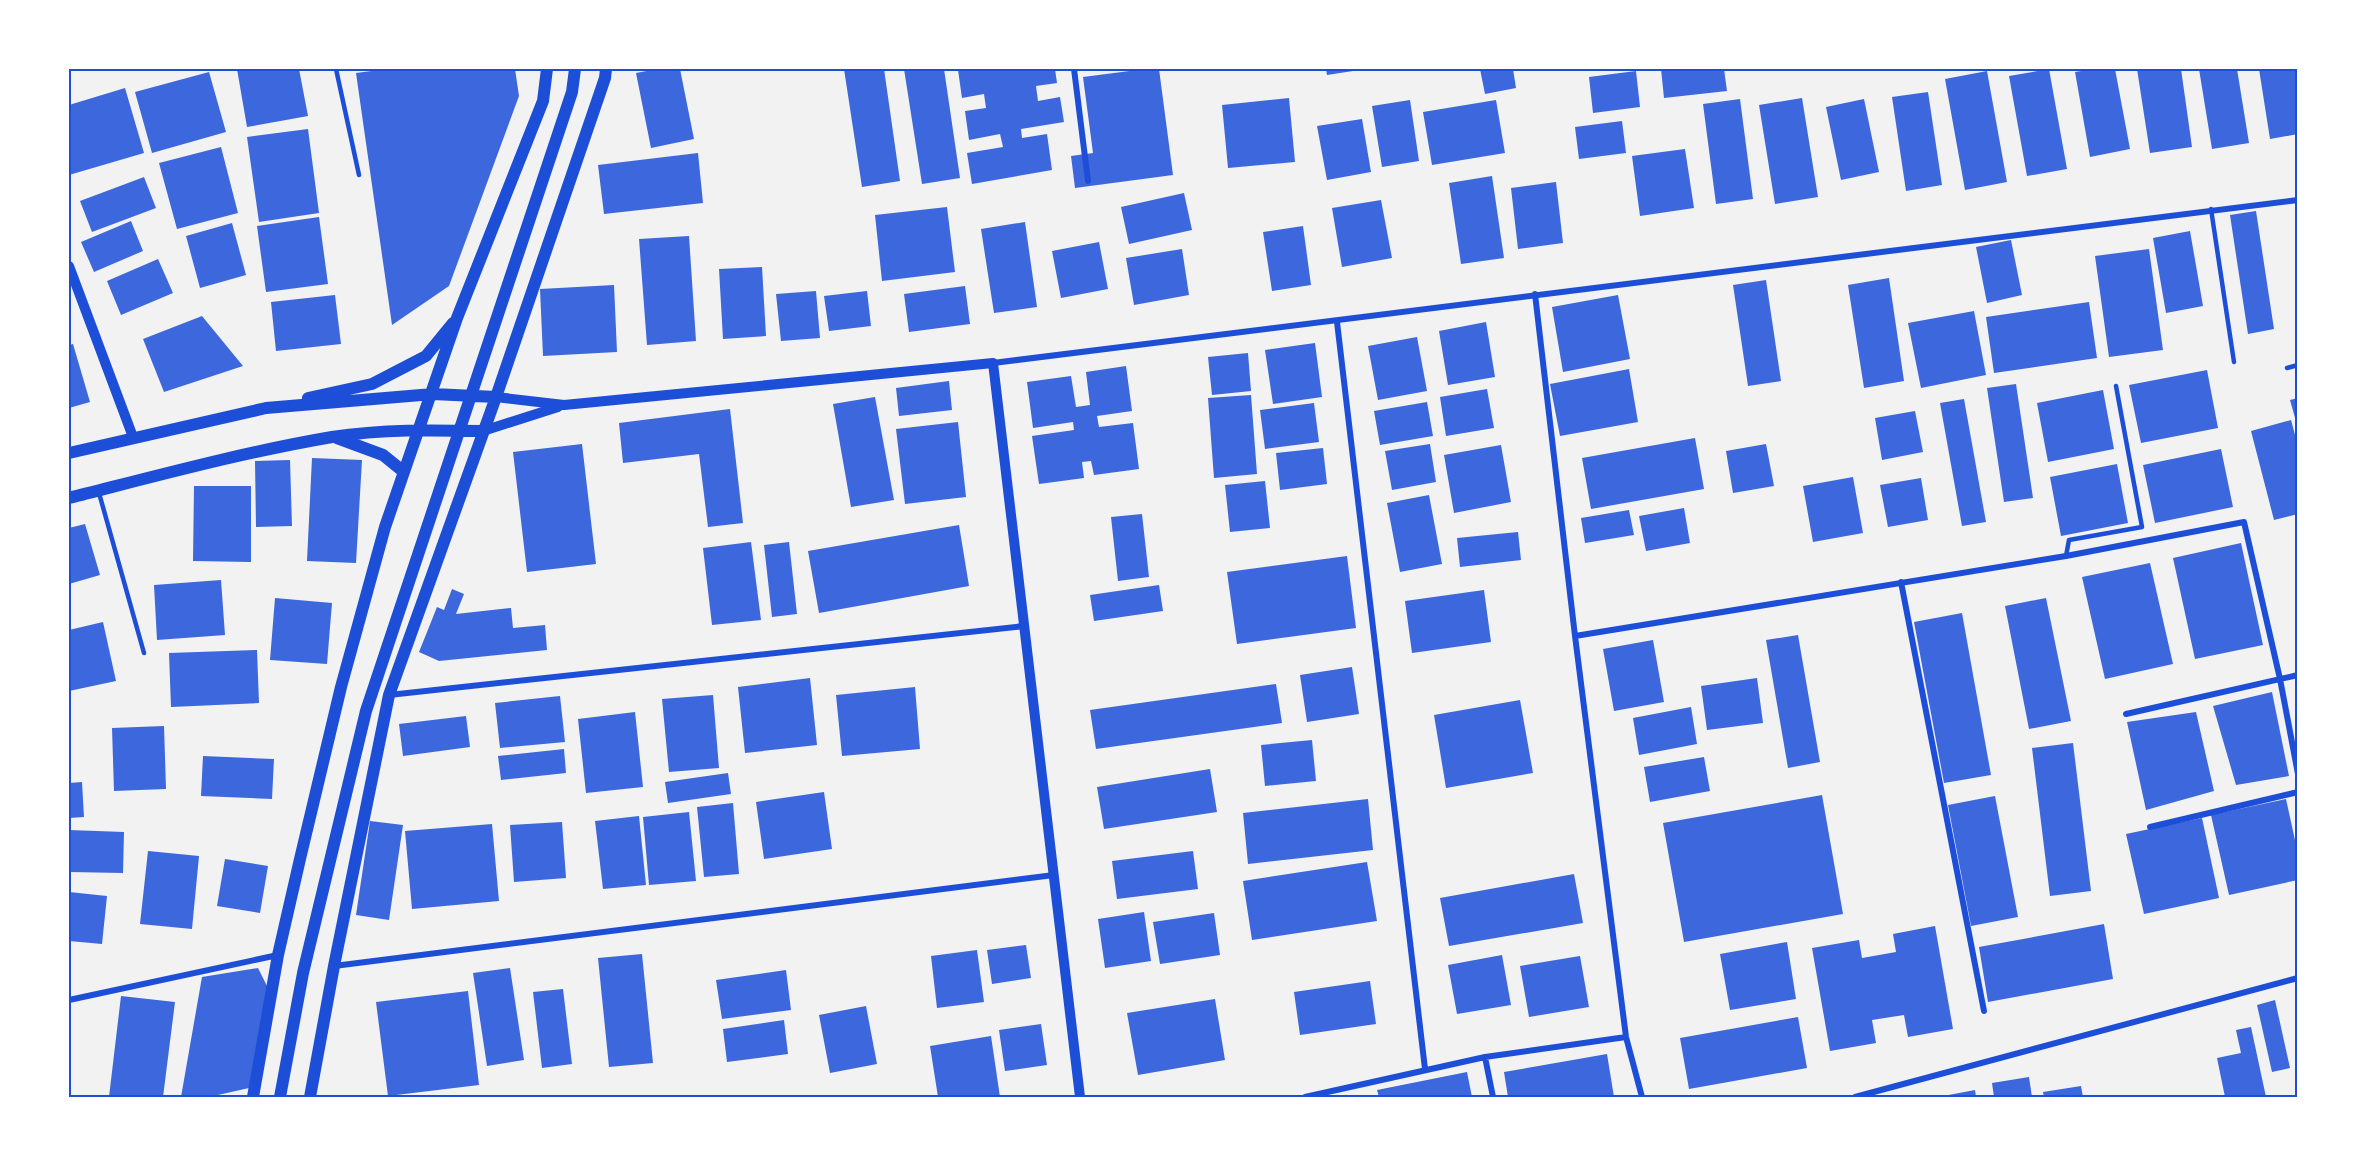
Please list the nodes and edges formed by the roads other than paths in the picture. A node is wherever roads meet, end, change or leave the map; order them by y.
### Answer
1 (336, 69) edge
2 (547, 69) edge
3 (575, 69) edge
4 (606, 69) edge
5 (1074, 69) edge
6 (360, 175) dead end
7 (1088, 181) dead end
8 (2298, 200) edge
9 (2211, 209) junction
10 (69, 266) edge
11 (1535, 294) junction
12 (457, 318) junction
13 (1337, 322) junction
14 (2235, 362) dead end
15 (993, 363) junction
16 (2298, 365) edge
17 (2287, 368) dead end
18 (2116, 386) dead end
19 (433, 394) junction
20 (496, 397) junction
21 (564, 405) junction
22 (266, 408) junction
23 (418, 429) junction
24 (483, 431) junction
25 (133, 437) junction
26 (333, 437) junction
27 (69, 453) edge
28 (405, 472) junction
29 (98, 490) junction
30 (69, 498) edge
31 (2066, 556) junction
32 (1901, 582) junction
33 (1024, 626) junction
34 (1575, 636) junction
35 (144, 653) dead end
36 (2298, 675) edge
37 (2280, 679) junction
38 (389, 695) junction
39 (2126, 714) dead end
40 (2298, 774) edge
41 (2298, 792) edge
42 (2150, 827) dead end
43 (1054, 875) junction
44 (278, 955) junction
45 (333, 966) junction
46 (2298, 978) edge
47 (69, 1000) edge
48 (1984, 1011) dead end
49 (1626, 1037) junction
50 (1485, 1057) junction
51 (1425, 1070) junction
52 (1350, 1088) junction
53 (253, 1097) edge
54 (280, 1097) edge
55 (310, 1097) edge
56 (1080, 1097) edge
57 (1305, 1097) edge
58 (1352, 1097) edge
59 (1493, 1097) edge
60 (1642, 1097) edge
61 (1855, 1097) edge

1 - 6 lane
2 - 12 main road
3 - 54 main road
4 - 20 main road
5 - 7 street
8 - 9 street
9 - 11 street
9 - 14 lane
10 - 25 street
11 - 13 street
11 - 34 street
12 - 19 main road
12 - 22 main road
13 - 15 street
13 - 51 street
15 - 21 street
15 - 33 street
16 - 17 lane
18 - 31 lane
19 - 20 main road
19 - 22 main road
19 - 23 main road
20 - 21 street
20 - 24 main road
21 - 24 street
22 - 25 main road
23 - 24 main road
23 - 26 main road
23 - 28 main road
24 - 38 main road
25 - 27 main road
26 - 28 main road
26 - 29 main road
28 - 44 main road
29 - 30 main road
29 - 35 lane
31 - 32 street
31 - 37 street
32 - 34 street
32 - 48 street
33 - 38 street
33 - 43 street
34 - 49 street
36 - 37 street
37 - 39 street
37 - 40 street
38 - 45 main road
41 - 42 street
43 - 45 street
43 - 56 street
44 - 47 street
44 - 53 main road
45 - 55 main road
46 - 61 street
49 - 50 street
49 - 60 street
50 - 51 street
50 - 59 street
51 - 52 street
52 - 57 street
52 - 58 street

